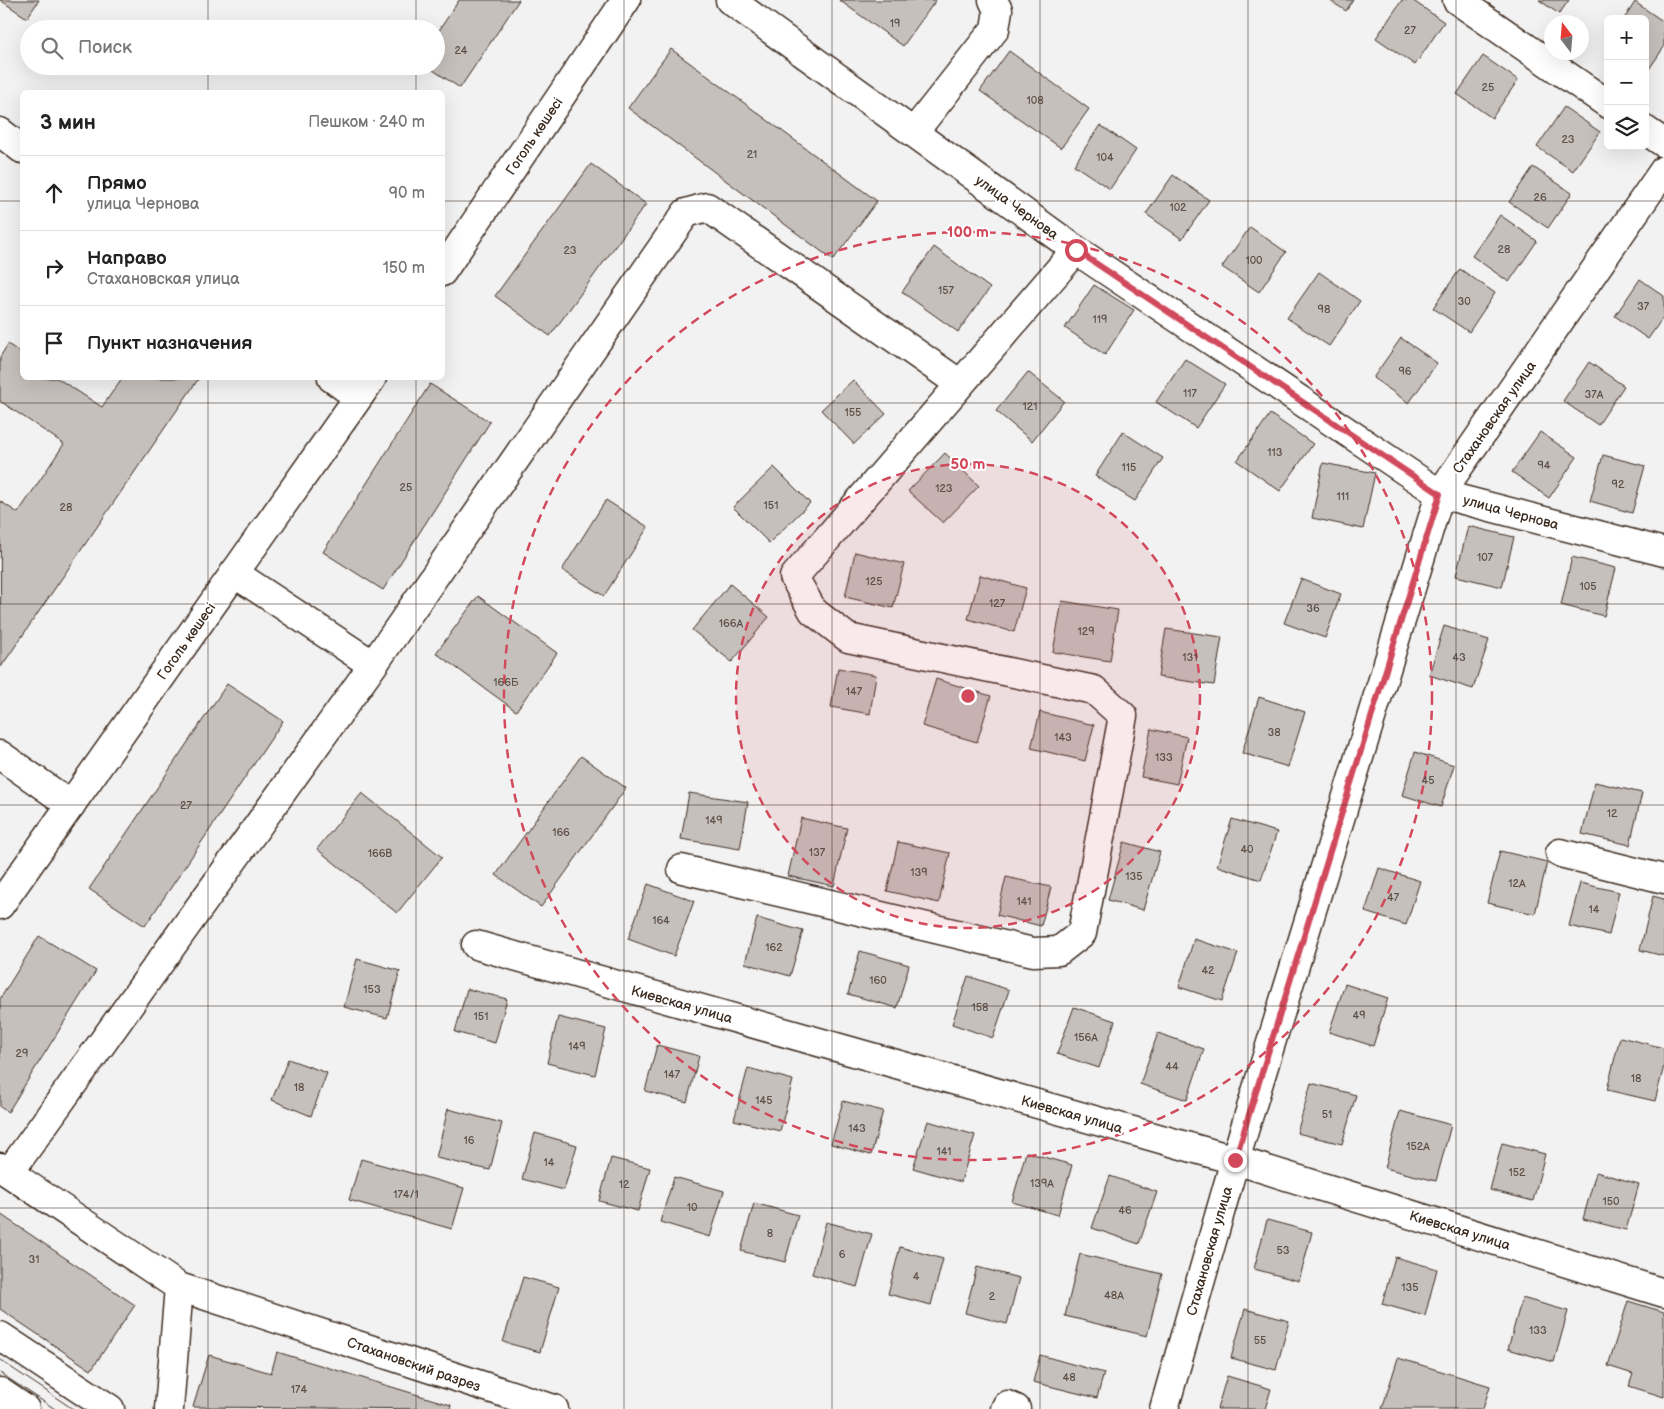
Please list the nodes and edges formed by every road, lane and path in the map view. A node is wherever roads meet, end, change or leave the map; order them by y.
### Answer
1 (626, 0) edge
2 (730, 0) edge
3 (993, 0) edge
4 (1457, 0) edge
5 (1604, 101) edge
6 (0, 132) edge
7 (914, 132) junction
8 (1649, 133) edge
9 (1664, 143) edge
10 (20, 147) edge
11 (1664, 170) edge
12 (1076, 250) junction
13 (445, 268) edge
14 (339, 380) edge
15 (960, 384) junction
16 (365, 387) edge
17 (1440, 494) junction
18 (1664, 552) edge
19 (234, 573) junction
20 (373, 665) junction
21 (0, 755) edge
22 (71, 805) junction
23 (1560, 853) dead end
24 (682, 869) dead end
25 (1664, 879) edge
26 (0, 905) edge
27 (476, 945) dead end
28 (1235, 1160) junction
29 (5, 1170) edge
30 (179, 1288) junction
31 (1664, 1293) edge
32 (0, 1336) edge
33 (0, 1392) edge
34 (512, 1403) edge
35 (25, 1409) edge
36 (110, 1409) edge
37 (169, 1409) edge
38 (554, 1409) edge
39 (1005, 1409) edge
40 (1016, 1409) edge
41 (1164, 1409) edge

1 - 13 street, Гоголь көшесі
2 - 7 street, улица Чернова
3 - 7 street
4 - 5 street
6 - 10 street
7 - 12 street, улица Чернова
8 - 9 street
11 - 17 street, Стахановская улица
12 - 15 street
12 - 17 street, улица Чернова
14 - 16 street
15 - 20 street
15 - 24 street
16 - 19 street, Гоголь көшесі
17 - 18 street, улица Чернова
17 - 28 street, Стахановская улица
19 - 20 street
19 - 22 street, Гоголь көшесі
20 - 29 street
21 - 22 street
22 - 26 street, Гоголь көшесі
23 - 25 street
27 - 28 street, Киевская улица
28 - 31 street, Киевская улица
28 - 41 street, Стахановская улица
29 - 30 street, Стахановский разрез
30 - 34 street, Стахановский разрез
30 - 37 street
32 - 36 street
33 - 35 street
34 - 38 street, Стахановский разрез
39 - 40 street

